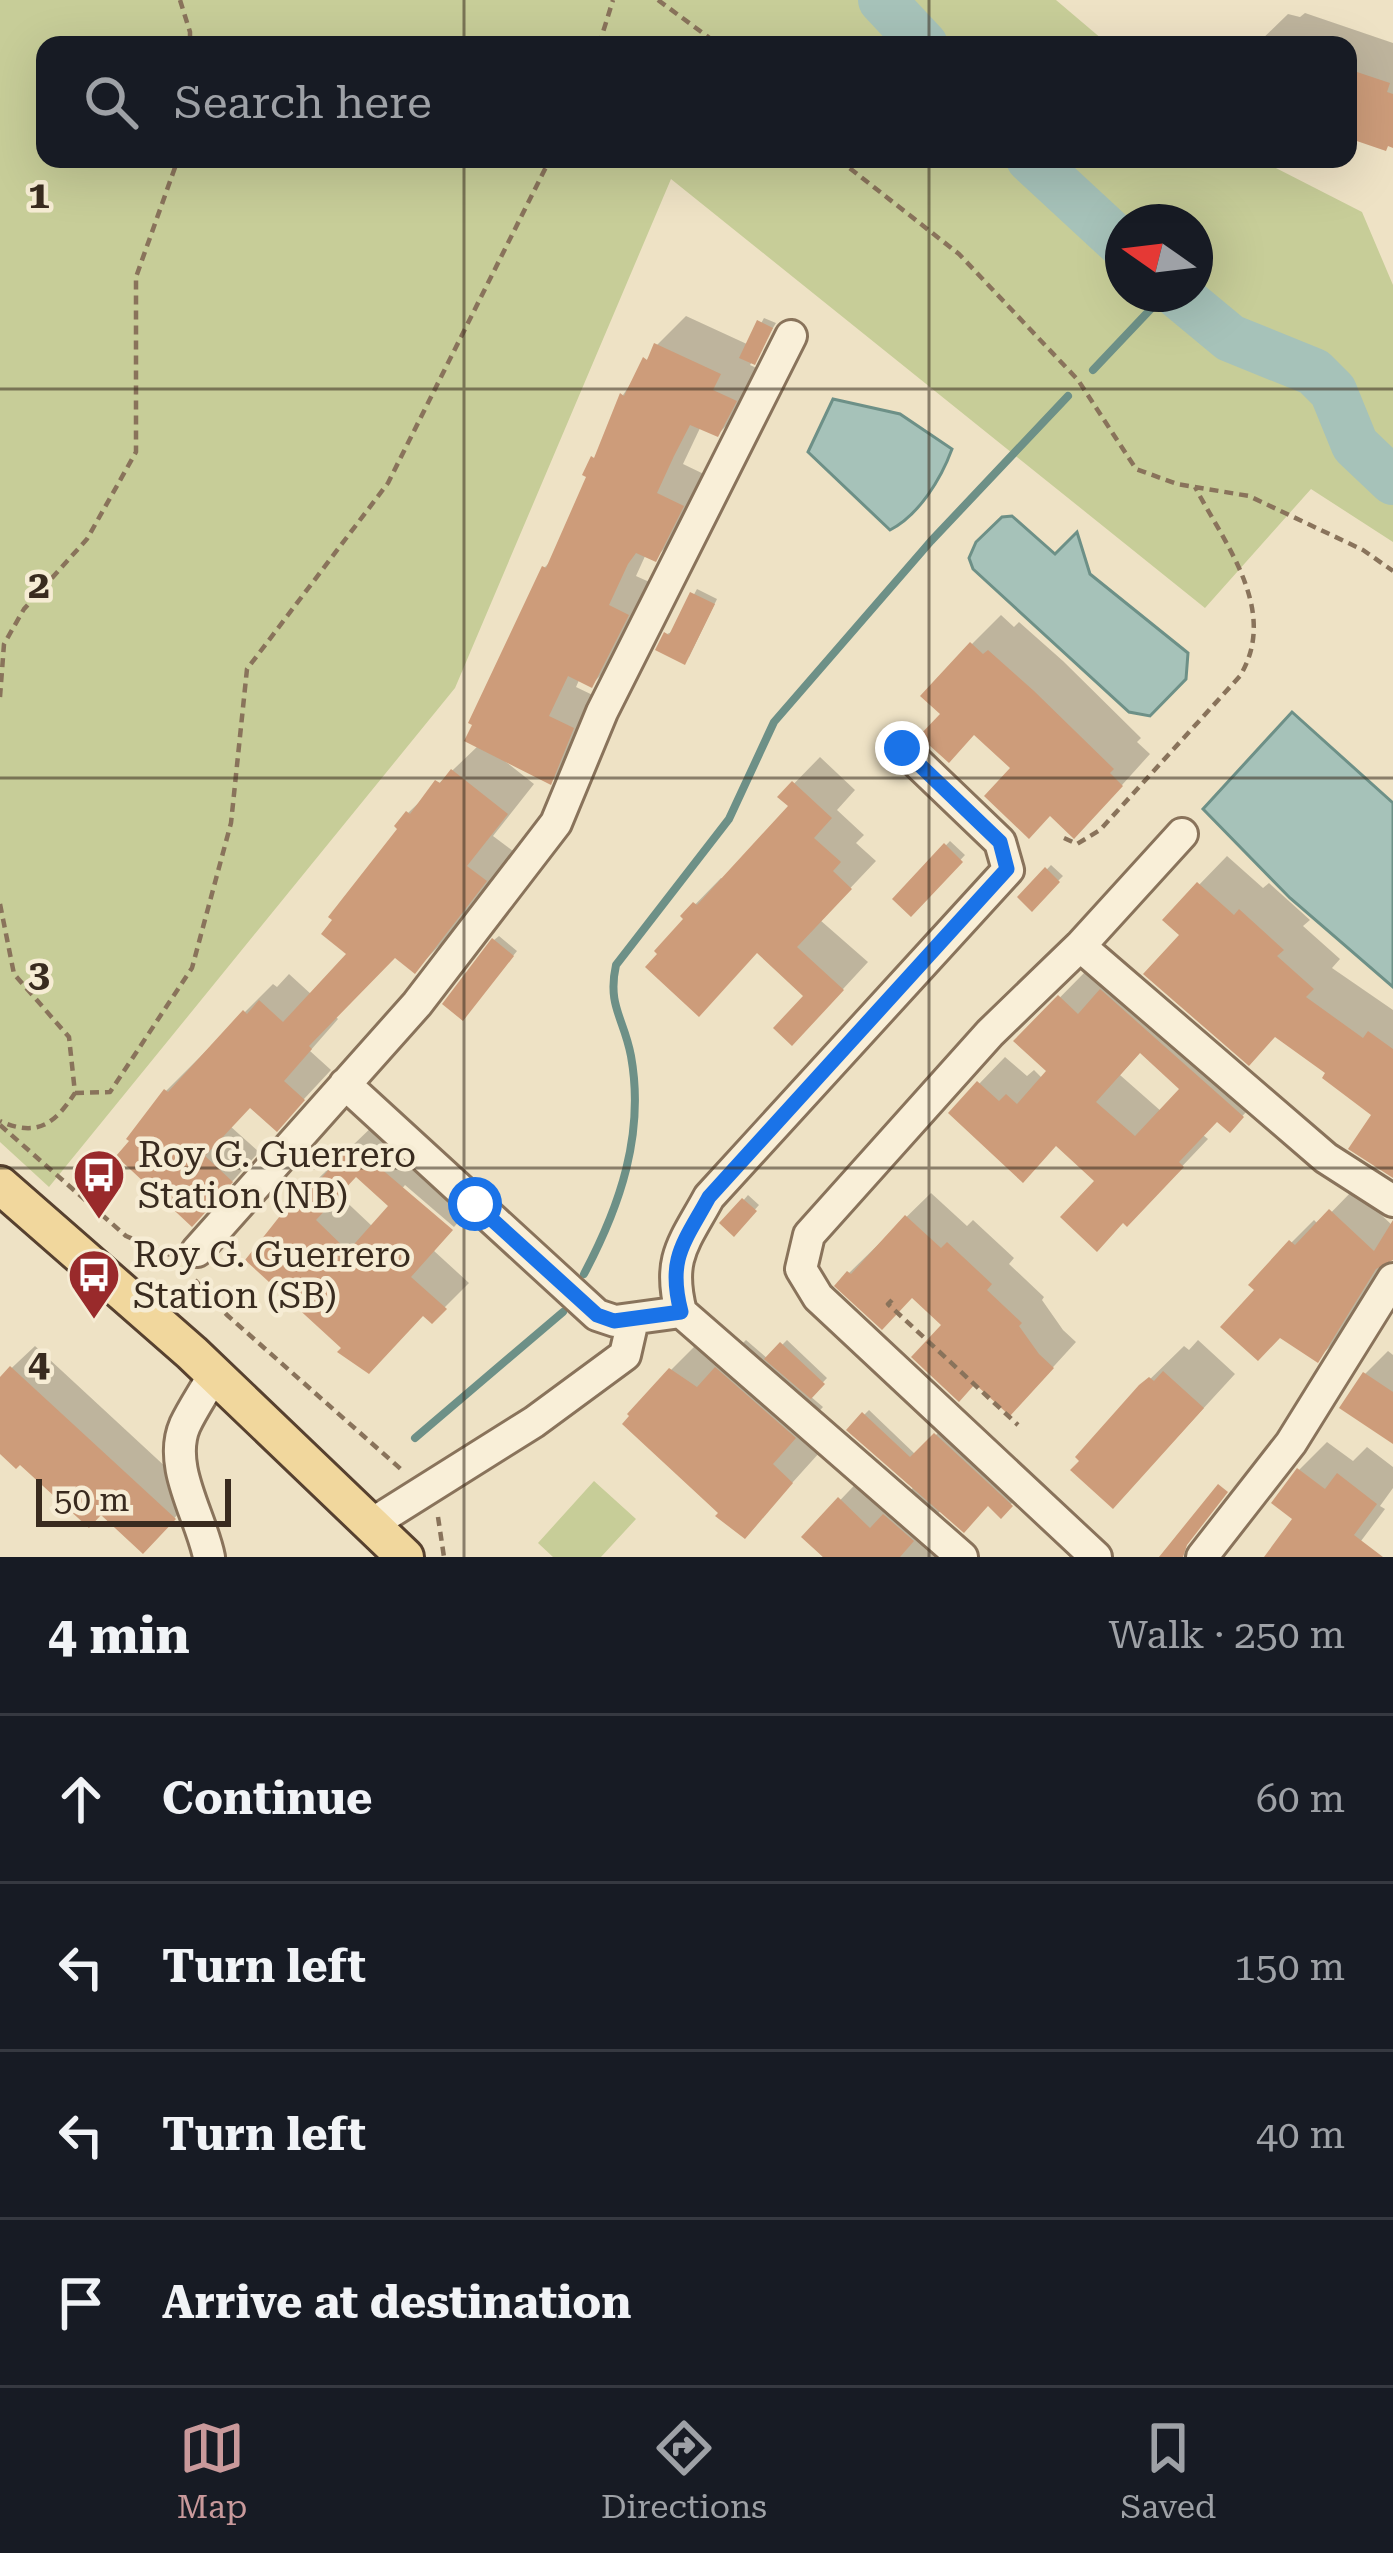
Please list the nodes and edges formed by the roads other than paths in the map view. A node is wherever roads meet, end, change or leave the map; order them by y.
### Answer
1 (791, 336) dead end
2 (902, 748) dead end
3 (1182, 834) dead end
4 (1080, 946) junction
5 (345, 1084) junction
6 (0, 1185) edge
7 (1393, 1202) edge
8 (186, 1258) road end
9 (1393, 1279) edge
10 (681, 1312) junction
11 (633, 1320) junction
12 (214, 1374) junction
13 (370, 1525) junction
14 (209, 1557) edge
15 (405, 1557) edge
16 (962, 1557) edge
17 (1096, 1557) edge
18 (1202, 1557) edge

1 - 5 lane
2 - 10 lane
3 - 4 lane
4 - 7 lane
4 - 17 lane
5 - 8 lane
5 - 11 lane
6 - 12 main road
9 - 18 lane
10 - 11 lane
10 - 16 lane
11 - 13 lane
12 - 13 main road
12 - 14 lane
13 - 15 main road

